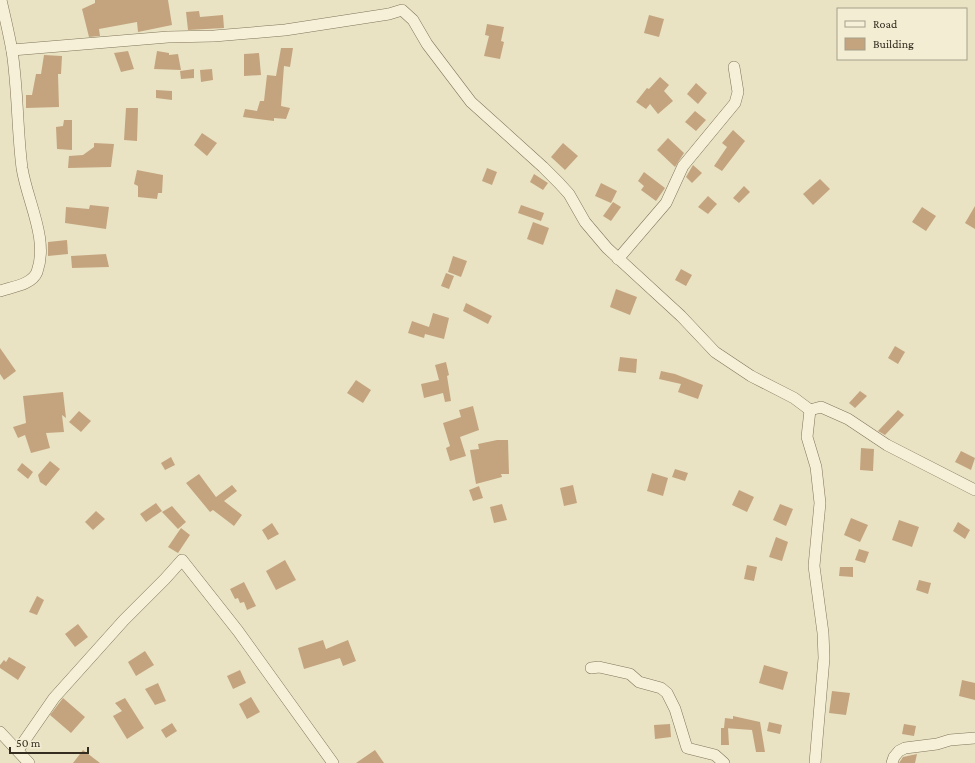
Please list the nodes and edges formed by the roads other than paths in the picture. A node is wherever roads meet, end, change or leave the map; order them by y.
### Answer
1 (2, 0) edge
2 (12, 50) junction
3 (734, 67) dead end
4 (618, 259) junction
5 (0, 291) edge
6 (810, 410) junction
7 (975, 490) edge
8 (591, 668) dead end
9 (0, 732) edge
10 (975, 738) edge
11 (18, 750) junction
12 (29, 763) edge
13 (333, 763) edge
14 (724, 763) edge
15 (815, 763) edge
16 (892, 763) edge

1 - 2 street
2 - 4 street
2 - 5 street
3 - 4 street
4 - 6 street
6 - 7 street
6 - 15 street
8 - 14 street
9 - 11 street
10 - 16 street
11 - 12 street
11 - 13 street

